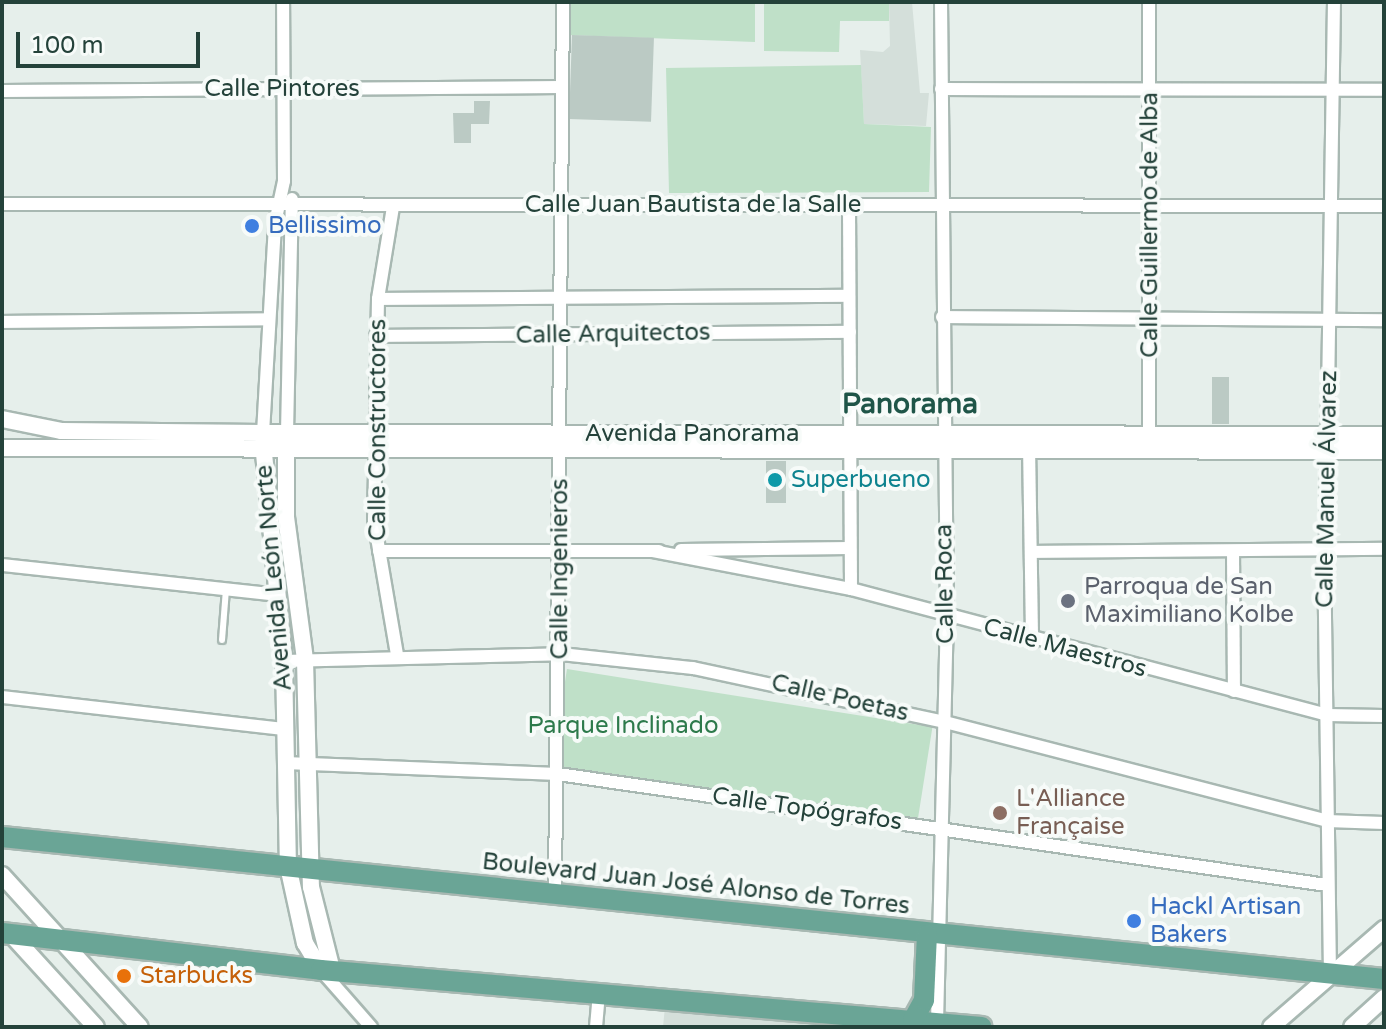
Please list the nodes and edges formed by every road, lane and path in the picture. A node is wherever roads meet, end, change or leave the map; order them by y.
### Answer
1 (283, 2) edge
2 (563, 2) edge
3 (941, 2) edge
4 (1149, 2) edge
5 (1334, 2) edge
6 (561, 87) junction
7 (284, 89) junction
8 (941, 89) junction
9 (1152, 90) junction
10 (1384, 90) edge
11 (2, 91) edge
12 (1335, 91) junction
13 (284, 181) junction
14 (278, 203) junction
15 (2, 204) edge
16 (295, 204) junction
17 (558, 205) junction
18 (849, 205) junction
19 (941, 205) junction
20 (1149, 205) junction
21 (1384, 206) edge
22 (393, 207) junction
23 (1331, 207) junction
24 (848, 296) junction
25 (378, 299) junction
26 (559, 299) junction
27 (942, 317) junction
28 (268, 319) junction
29 (1328, 320) junction
30 (1384, 320) edge
31 (1150, 321) junction
32 (2, 322) edge
33 (850, 332) junction
34 (559, 335) junction
35 (376, 336) junction
36 (2, 419) edge
37 (287, 433) junction
38 (1029, 433) junction
39 (1384, 435) edge
40 (1149, 441) junction
41 (263, 442) junction
42 (375, 442) junction
43 (561, 442) junction
44 (849, 442) junction
45 (1329, 443) junction
46 (941, 444) junction
47 (2, 448) edge
48 (1384, 451) edge
49 (286, 452) junction
50 (1030, 453) junction
51 (560, 548) junction
52 (850, 548) junction
53 (1384, 549) edge
54 (379, 551) junction
55 (653, 551) junction
56 (1326, 551) junction
57 (1031, 552) junction
58 (1233, 552) junction
59 (2, 565) edge
60 (226, 589) junction
61 (851, 589) junction
62 (277, 595) junction
63 (947, 615) junction
64 (222, 640) dead end
65 (1032, 642) junction
66 (397, 654) junction
67 (561, 654) junction
68 (305, 660) junction
69 (284, 661) junction
70 (1234, 691) junction
71 (2, 697) edge
72 (1327, 715) junction
73 (1384, 716) edge
74 (945, 722) junction
75 (284, 729) junction
76 (285, 763) junction
77 (308, 764) junction
78 (558, 774) junction
79 (1327, 821) junction
80 (1384, 823) edge
81 (946, 829) junction
82 (2, 837) edge
83 (288, 866) junction
84 (2, 875) edge
85 (310, 877) junction
86 (1326, 885) junction
87 (290, 887) junction
88 (555, 896) junction
89 (1384, 929) edge
90 (7, 934) edge
91 (934, 935) junction
92 (63, 939) junction
93 (329, 975) junction
94 (1330, 975) junction
95 (1384, 979) edge
96 (599, 994) junction
97 (1384, 998) edge
98 (913, 1020) junction
99 (937, 1023) junction
100 (96, 1027) edge
101 (140, 1027) edge
102 (371, 1027) edge
103 (596, 1027) edge
104 (982, 1027) edge
105 (1271, 1027) edge
106 (1352, 1027) edge

1 - 7 street, Avenida León Norte
2 - 6 street, Calle Ingenieros
3 - 8 street, Calle Roca
4 - 9 street, Calle Guillermo de Alba
5 - 12 street, Calle Manuel Álvarez
6 - 7 street, Calle Pintores
6 - 17 street, Calle Ingenieros
7 - 11 street, Calle Pintores
7 - 13 street, Avenida León Norte
8 - 9 street
8 - 19 street, Calle Roca
9 - 12 street
9 - 20 street, Calle Guillermo de Alba
10 - 12 street
12 - 23 street, Calle Manuel Álvarez
13 - 14 street, Avenida León Norte
13 - 16 street, Avenida León Norte
14 - 15 street, Calle Juan Bautista de la Salle
14 - 16 street, Calle Juan Bautista de la Salle
14 - 28 street, Avenida León Norte
16 - 22 street, Calle Juan Bautista de la Salle
16 - 37 street, Avenida León Norte
17 - 18 street, Calle Juan Bautista de la Salle
17 - 22 street, Calle Juan Bautista de la Salle
17 - 26 street, Calle Ingenieros
18 - 19 street, Calle Juan Bautista de la Salle
18 - 24 street
19 - 20 street, Calle Juan Bautista de la Salle
19 - 27 street, Calle Roca
20 - 23 street, Calle Juan Bautista de la Salle
20 - 31 street, Calle Guillermo de Alba
21 - 23 street, Calle Juan Bautista de la Salle
22 - 25 street, Calle Constructores
23 - 29 street, Calle Manuel Álvarez
24 - 26 street, Calle Arquitectos
24 - 33 street
25 - 26 street, Calle Arquitectos
25 - 35 street, Calle Constructores
26 - 34 street, Calle Ingenieros
27 - 31 street
27 - 46 street, Calle Roca
28 - 32 street
28 - 41 street, Avenida León Norte
29 - 30 street
29 - 31 street
29 - 45 street, Calle Manuel Álvarez
31 - 40 street, Calle Guillermo de Alba
33 - 34 street, Calle Arquitectos
33 - 44 street
34 - 35 street, Calle Arquitectos
34 - 43 street, Calle Ingenieros
35 - 42 street, Calle Constructores
36 - 41 street, Avenida Panorama
37 - 41 street, Avenida Panorama
37 - 42 street, Avenida Panorama
37 - 49 street, Avenida León Norte
38 - 40 street, Avenida Panorama
38 - 46 street, Avenida Panorama
38 - 50 street
39 - 45 street, Avenida Panorama
40 - 45 street, Avenida Panorama
40 - 50 street, Avenida Panorama
41 - 47 street, Avenida Panorama
41 - 49 street, Avenida Panorama
41 - 62 street, Avenida León Norte
42 - 43 street, Avenida Panorama
42 - 49 street, Avenida Panorama
42 - 54 street, Calle Constructores
43 - 44 street, Avenida Panorama
43 - 51 street, Calle Ingenieros
44 - 46 street, Avenida Panorama
44 - 52 street
45 - 48 street, Avenida Panorama
45 - 56 street, Calle Manuel Álvarez
46 - 50 street, Avenida Panorama
46 - 63 street, Calle Roca
49 - 68 street, Avenida León Norte
50 - 57 street
51 - 54 street, Calle Maestros
51 - 55 street, Calle Maestros
51 - 67 street, Calle Ingenieros
52 - 55 street, Calle Maestros
52 - 61 street
53 - 56 street
54 - 66 street, Calle Constructores
55 - 61 street, Calle Maestros
56 - 58 street
56 - 72 street, Calle Manuel Álvarez
57 - 58 street
57 - 65 street
58 - 70 street
59 - 60 street
60 - 62 street
60 - 64 lane
61 - 63 street, Calle Maestros
62 - 69 street, Avenida León Norte
63 - 65 street, Calle Maestros
63 - 74 street, Calle Roca
65 - 70 street, Calle Maestros
66 - 67 street, Calle Poetas
66 - 68 street, Calle Poetas
67 - 74 street, Calle Poetas
67 - 78 street, Calle Ingenieros
68 - 69 street, Calle Poetas
68 - 77 street, Avenida León Norte
69 - 75 street, Avenida León Norte
70 - 72 street, Calle Maestros
71 - 75 street
72 - 73 street, Calle Maestros
72 - 79 street, Calle Manuel Álvarez
74 - 79 street, Calle Poetas
74 - 81 street, Calle Roca
75 - 76 street, Avenida León Norte
76 - 77 street, Calle Topógrafos
76 - 83 street, Avenida León Norte
77 - 78 street, Calle Topógrafos
77 - 85 street, Avenida León Norte
78 - 81 street, Calle Topógrafos
78 - 88 street, Calle Ingenieros
79 - 80 street, Calle Poetas
79 - 86 street, Calle Manuel Álvarez
81 - 86 street, Calle Topógrafos
81 - 91 street, Calle Roca
82 - 83 main road, Boulevard Juan José Alonso de Torres
83 - 85 main road, Boulevard Juan José Alonso de Torres
83 - 87 street, Avenida León Norte
84 - 92 street
85 - 87 street
85 - 88 main road, Boulevard Juan José Alonso de Torres
85 - 93 street, Avenida León Norte
86 - 94 street, Calle Manuel Álvarez
87 - 93 street, Avenida León Norte
88 - 91 main road, Boulevard Juan José Alonso de Torres
89 - 94 street
90 - 92 main road
90 - 100 street
91 - 94 main road, Boulevard Juan José Alonso de Torres
91 - 98 main road
91 - 99 street, Calle Roca
92 - 93 main road
92 - 101 street
93 - 96 main road
93 - 102 street
94 - 95 main road, Boulevard Juan José Alonso de Torres
94 - 105 street
96 - 98 main road
96 - 103 street
97 - 106 street
98 - 99 main road
99 - 104 main road

